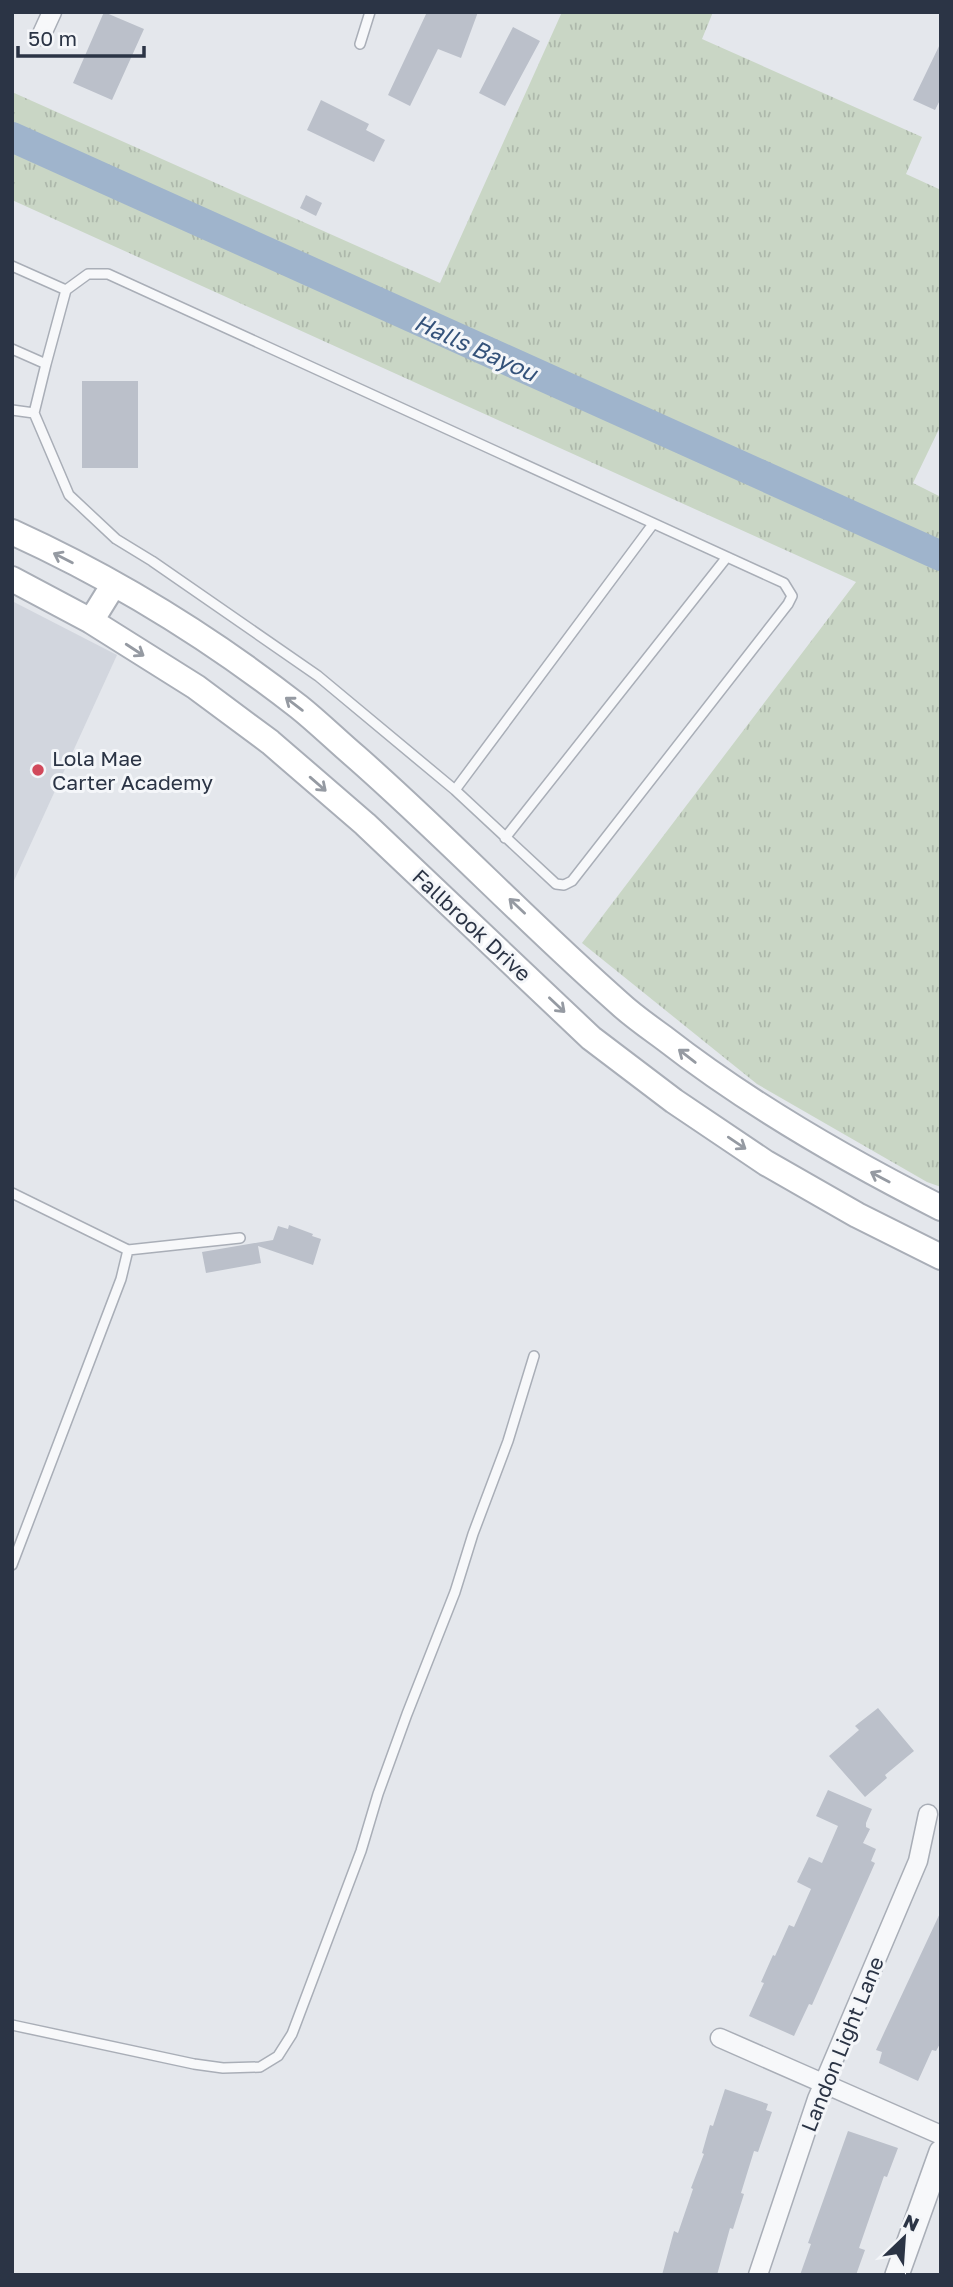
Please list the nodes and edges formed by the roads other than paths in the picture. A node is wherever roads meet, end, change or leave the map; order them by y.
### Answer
1 (52, 12) edge
2 (370, 12) edge
3 (41, 36) dead end
4 (360, 44) dead end
5 (12, 266) edge
6 (66, 290) junction
7 (12, 349) edge
8 (46, 364) junction
9 (12, 410) edge
10 (34, 413) junction
11 (653, 523) junction
12 (12, 533) edge
13 (727, 557) junction
14 (12, 579) edge
15 (114, 584) junction
16 (91, 621) junction
17 (454, 790) junction
18 (505, 838) junction
19 (12, 1193) edge
20 (941, 1208) edge
21 (240, 1238) dead end
22 (128, 1250) junction
23 (941, 1257) edge
24 (534, 1356) dead end
25 (12, 1566) edge
26 (928, 1814) dead end
27 (12, 2025) edge
28 (720, 2038) dead end
29 (823, 2085) junction
30 (941, 2135) edge
31 (941, 2152) edge
32 (758, 2275) edge
33 (897, 2275) edge

1 - 3 street
2 - 4 lane
5 - 6 lane
6 - 8 lane
6 - 11 lane
7 - 8 lane
8 - 10 lane
9 - 10 lane
10 - 17 lane
11 - 13 lane
11 - 17 lane
15 -> 12 main road, Fallbrook Drive
13 - 18 lane
13 - 18 lane
14 - 16 main road, Fallbrook Drive
15 - 16 main road
20 -> 15 main road, Fallbrook Drive
16 -> 23 main road, Fallbrook Drive
17 - 18 lane
19 - 22 lane
21 - 22 lane
22 - 25 lane
24 - 27 lane
26 - 29 street, Landon Light Lane
28 - 29 street
29 - 30 street
29 - 32 street, Landon Light Lane
31 - 33 street

